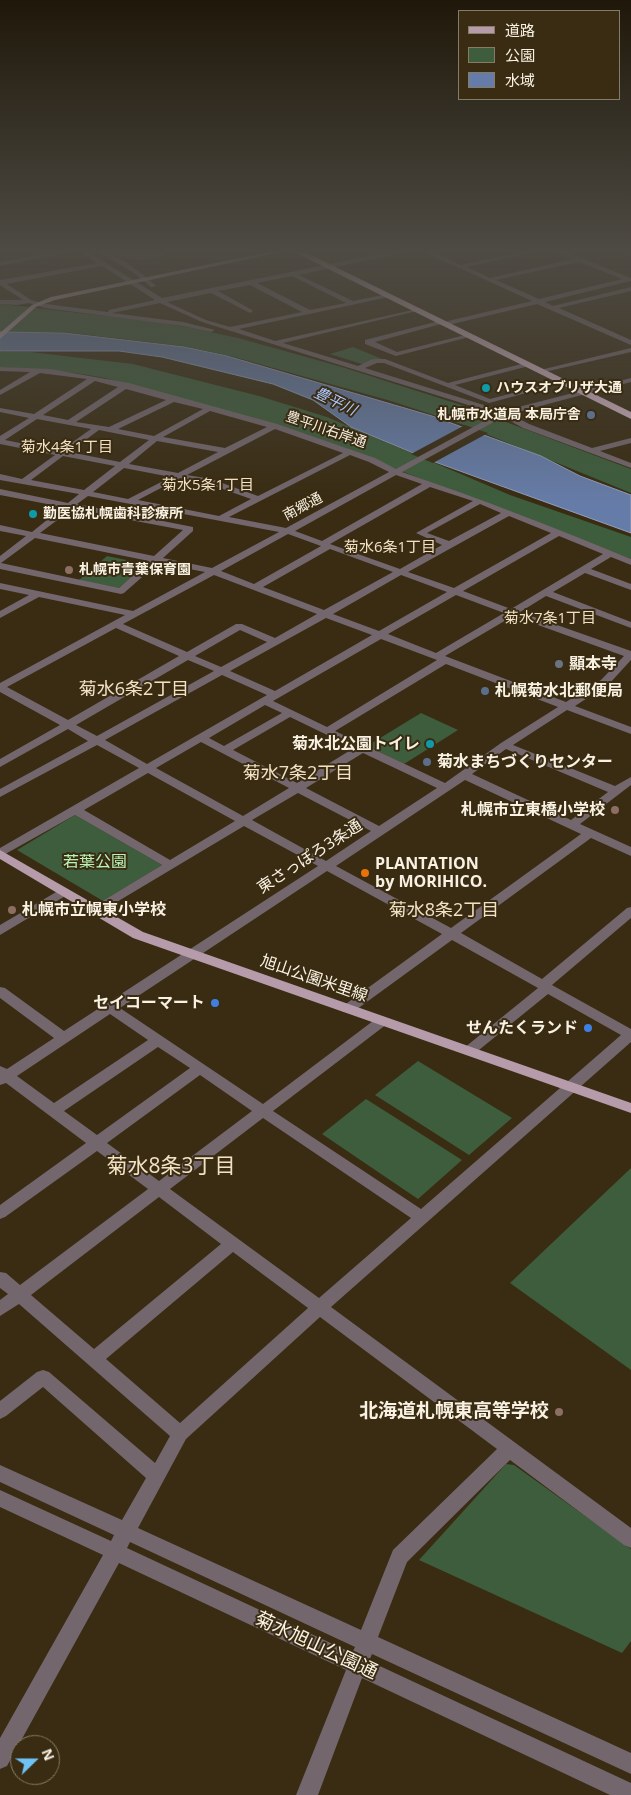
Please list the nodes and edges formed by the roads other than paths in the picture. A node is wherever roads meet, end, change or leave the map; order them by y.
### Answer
1 (247, 335) edge
2 (308, 335) edge
3 (397, 335) edge
4 (620, 335) edge
5 (469, 336) joint
6 (615, 336) joint
7 (273, 343) junction
8 (631, 343) edge
9 (631, 350) edge
10 (396, 354) junction
11 (385, 357) dead end
12 (526, 364) junction
13 (359, 368) junction
14 (0, 369) edge
15 (38, 370) junction
16 (540, 371) junction
17 (94, 378) junction
18 (631, 380) edge
19 (563, 382) junction
20 (126, 385) junction
21 (448, 385) junction
22 (583, 392) junction
23 (0, 393) edge
24 (175, 398) junction
25 (211, 408) junction
26 (0, 410) edge
27 (500, 416) junction
28 (631, 416) edge
29 (35, 417) junction
30 (69, 423) junction
31 (274, 426) junction
32 (97, 428) junction
33 (110, 430) junction
34 (156, 438) junction
35 (631, 440) edge
36 (0, 441) edge
37 (225, 451) junction
38 (591, 451) junction
39 (350, 452) junction
40 (63, 453) junction
41 (122, 464) junction
42 (631, 466) edge
43 (400, 471) junction
44 (179, 475) junction
45 (0, 477) edge
46 (24, 482) junction
47 (431, 483) junction
48 (0, 492) edge
49 (85, 493) junction
50 (259, 499) junction
51 (130, 501) junction
52 (480, 501) junction
53 (69, 506) junction
54 (178, 510) junction
55 (509, 512) junction
56 (221, 518) junction
57 (164, 524) junction
58 (0, 528) edge
59 (287, 531) junction
60 (558, 532) junction
61 (32, 535) junction
62 (326, 545) junction
63 (450, 545) junction
64 (610, 553) junction
65 (158, 560) junction
66 (0, 561) edge
67 (631, 562) edge
68 (0, 566) edge
69 (583, 570) junction
70 (213, 571) junction
71 (402, 572) junction
72 (0, 586) edge
73 (255, 587) junction
74 (631, 587) edge
75 (456, 591) junction
76 (544, 592) junction
77 (38, 594) junction
78 (511, 612) junction
79 (133, 614) junction
80 (326, 614) junction
81 (0, 615) edge
82 (115, 624) junction
83 (631, 625) edge
84 (380, 635) junction
85 (276, 642) junction
86 (631, 654) edge
87 (187, 656) junction
88 (441, 659) junction
89 (223, 671) junction
90 (0, 688) edge
91 (276, 695) junction
92 (265, 701) junction
93 (566, 707) junction
94 (290, 713) junction
95 (67, 725) junction
96 (326, 731) junction
97 (631, 731) edge
98 (201, 738) junction
99 (96, 740) junction
100 (505, 745) junction
101 (363, 748) junction
102 (225, 750) junction
103 (0, 764) edge
104 (147, 769) junction
105 (464, 775) junction
106 (631, 780) edge
107 (298, 788) junction
108 (445, 788) junction
109 (616, 791) junction
110 (0, 794) edge
111 (76, 810) junction
112 (245, 821) junction
113 (571, 825) junction
114 (380, 831) junction
115 (590, 833) junction
116 (631, 852) edge
117 (0, 854) edge
118 (170, 865) junction
119 (326, 866) junction
120 (63, 892) junction
121 (95, 911) junction
122 (631, 912) edge
123 (0, 931) edge
124 (452, 934) junction
125 (191, 955) junction
126 (545, 986) junction
127 (0, 991) edge
128 (110, 1008) junction
129 (348, 1009) junction
130 (382, 1021) junction
131 (631, 1034) edge
132 (64, 1038) junction
133 (159, 1040) junction
134 (469, 1051) junction
135 (200, 1068) junction
136 (2, 1075) edge
137 (571, 1087) junction
138 (631, 1108) edge
139 (262, 1110) junction
140 (53, 1111) junction
141 (97, 1143) junction
142 (159, 1189) junction
143 (0, 1213) edge
144 (422, 1218) junction
145 (232, 1244) junction
146 (0, 1278) edge
147 (19, 1295) junction
148 (319, 1308) junction
149 (0, 1309) edge
150 (94, 1359) junction
151 (0, 1412) edge
152 (180, 1434) junction
153 (509, 1449) junction
154 (0, 1473) edge
155 (157, 1476) junction
156 (0, 1498) edge
157 (126, 1532) junction
158 (631, 1539) edge
159 (114, 1551) junction
160 (365, 1642) junction
161 (357, 1665) junction
162 (0, 1759) edge
163 (631, 1764) edge
164 (631, 1794) edge
165 (307, 1795) edge

1 - 7 street
2 - 7 street
3 - 10 street
4 - 6 street
5 - 10 street
5 - 12 highway
6 - 8 street
7 - 13 street
9 - 16 street
10 - 11 street
12 - 16 highway
12 - 21 street
13 - 21 street
13 - 27 street
14 - 15 street, 豊平川右岸通
15 - 17 street, 豊平川右岸通
15 - 23 street
16 - 19 highway
17 - 20 street, 豊平川右岸通
17 - 29 street
18 - 22 street, 南郷通
19 - 21 street
19 - 22 highway
20 - 24 street, 豊平川右岸通
20 - 30 street
22 - 27 street, 南郷通
22 - 28 highway
24 - 25 street, 豊平川右岸通
24 - 33 street
25 - 31 street, 豊平川右岸通
25 - 34 street
26 - 29 street
27 - 38 street
27 - 43 street, 南郷通
29 - 30 street
29 - 36 street
30 - 32 street
31 - 37 street
31 - 39 street, 豊平川右岸通
32 - 33 street
32 - 40 street
33 - 34 street
34 - 37 street
34 - 41 street
35 - 38 street
36 - 40 street
37 - 44 street
38 - 42 street
39 - 43 street, 豊平川右岸通
39 - 50 street
40 - 41 street
40 - 46 street
41 - 44 street
41 - 49 street
43 - 47 street, 豊平川右岸通
43 - 59 street, 南郷通
44 - 50 street
44 - 51 street
45 - 46 street
46 - 49 street
47 - 52 street, 豊平川右岸通
47 - 62 street
48 - 53 street
49 - 51 street
49 - 53 street
50 - 56 street
51 - 54 street
52 - 55 street, 豊平川右岸通
52 - 63 street
53 - 57 street
53 - 61 street
54 - 56 street
54 - 57 street
55 - 60 street, 豊平川右岸通
55 - 63 street
56 - 59 street
57 - 65 street
58 - 61 street
59 - 62 street
59 - 70 street, 南郷通
60 - 64 street, 豊平川右岸通
60 - 75 street
61 - 65 street
61 - 66 street
62 - 71 street
62 - 73 street
63 - 71 street
64 - 67 street, 豊平川右岸通
64 - 69 street
65 - 68 street
65 - 70 street
69 - 74 street
69 - 76 street
70 - 73 street
70 - 79 street, 南郷通
71 - 75 street
71 - 80 street
72 - 77 street
73 - 80 street
75 - 78 street
75 - 84 street
76 - 78 street
76 - 83 street
77 - 79 street
77 - 81 street
78 - 86 street
78 - 88 street
79 - 82 street, 南郷通
80 - 84 street
80 - 85 street
82 - 87 street
82 - 90 street, 南郷通
84 - 88 street
84 - 91 street
85 - 87 street
85 - 89 street
86 - 93 street, 東さっぽろ3条通
87 - 89 street
87 - 95 street
88 - 93 street
88 - 96 street
89 - 91 street
89 - 99 street
90 - 95 street
91 - 92 street
92 - 94 street
92 - 98 street
93 - 97 street
93 - 100 street, 東さっぽろ3条通
94 - 96 street
94 - 102 street
95 - 99 street
95 - 103 street
96 - 101 street
98 - 102 street
98 - 104 street
99 - 104 street
99 - 110 street
100 - 105 street, 東さっぽろ3条通
100 - 109 street
101 - 107 street
101 - 108 street
102 - 107 street
104 - 111 street
104 - 112 street
105 - 108 street, 東さっぽろ3条通
105 - 113 street
106 - 109 street
107 - 112 street
107 - 114 street
108 - 114 street, 東さっぽろ3条通
109 - 113 street
111 - 117 street
111 - 118 street
112 - 118 street
112 - 119 street
113 - 115 street
114 - 119 street, 東さっぽろ3条通
115 - 116 street
115 - 124 street
117 - 120 main road, 旭山公園米里線
118 - 121 street
119 - 124 street
119 - 125 street, 東さっぽろ3条通
120 - 121 main road, 旭山公園米里線
120 - 123 street
121 - 125 main road, 旭山公園米里線
122 - 126 street
124 - 126 street
124 - 129 street
125 - 128 street, 東さっぽろ3条通
125 - 129 main road, 旭山公園米里線
126 - 131 street
126 - 134 street
127 - 132 street
128 - 132 street, 東さっぽろ3条通
128 - 133 street
129 - 130 main road, 旭山公園米里線
130 - 134 main road, 旭山公園米里線
130 - 139 street
131 - 137 street
132 - 136 street, 東さっぽろ3条通
133 - 135 street
133 - 140 street
134 - 137 main road, 旭山公園米里線
135 - 139 street
135 - 141 street
136 - 140 street
137 - 138 main road, 旭山公園米里線
137 - 144 street
139 - 142 street
139 - 144 street
140 - 141 street
141 - 142 street
141 - 143 street
142 - 145 street
142 - 147 street
144 - 148 street
145 - 148 street
145 - 150 street
146 - 147 street
147 - 149 street
147 - 150 street
148 - 152 street
148 - 153 street
150 - 152 street
151 - 155 street
152 - 155 street
153 - 158 street
153 - 160 street
154 - 157 street, 菊水旭山公園通
155 - 157 street
156 - 159 street, 菊水旭山公園通
157 - 159 street
157 - 160 street, 菊水旭山公園通
159 - 161 street, 菊水旭山公園通
159 - 162 street
160 - 161 street
160 - 163 street, 菊水旭山公園通
161 - 164 street, 菊水旭山公園通
161 - 165 street

